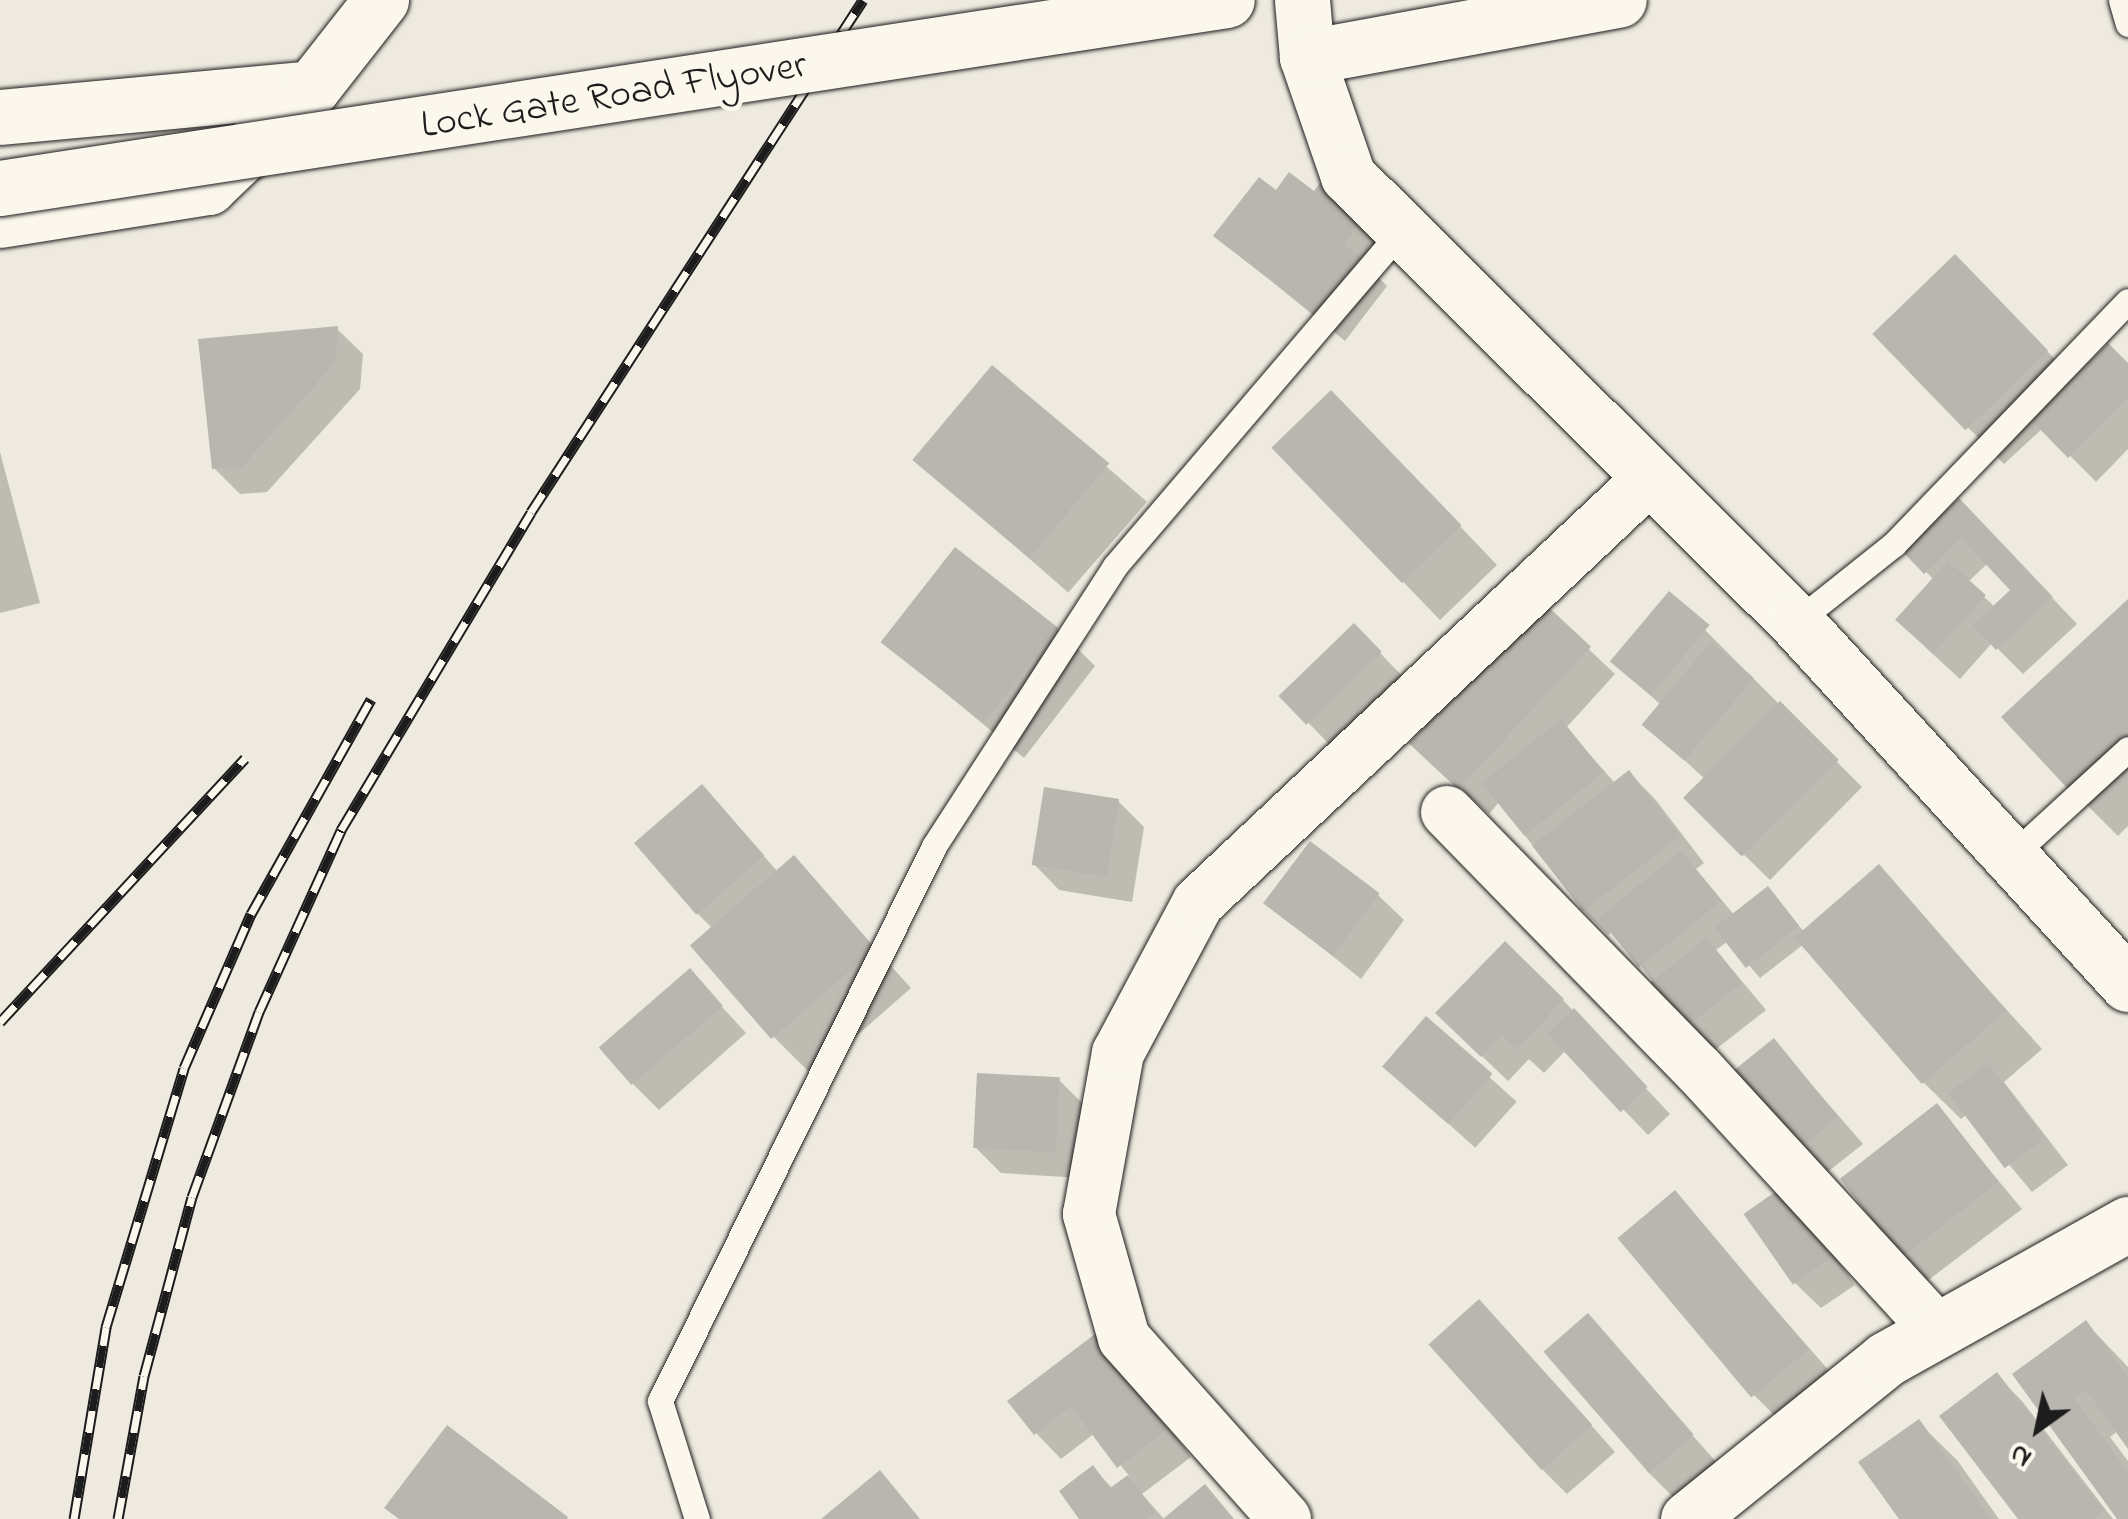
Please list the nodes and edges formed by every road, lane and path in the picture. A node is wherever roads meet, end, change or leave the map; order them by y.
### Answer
1 (381, 0) edge
2 (1227, 0) edge
3 (1302, 0) edge
4 (1619, 0) edge
5 (2121, 0) edge
6 (2128, 24) edge
7 (1307, 57) junction
8 (312, 88) junction
9 (0, 117) edge
10 (0, 188) edge
11 (0, 220) edge
12 (1402, 230) junction
13 (2128, 301) edge
14 (1651, 477) junction
15 (1796, 622) junction
16 (2128, 748) edge
17 (1447, 812) dead end
18 (2007, 860) junction
19 (2128, 984) edge
20 (2128, 1224) edge
21 (1936, 1328) junction
22 (697, 1519) edge
23 (1285, 1519) edge
24 (1688, 1519) edge

1 - 8 street
2 - 10 street, Lock Gate Road Flyover, bridge
3 - 7 street
4 - 7 street
5 - 6 lane
7 - 12 street
8 - 9 street
8 - 11 street
12 - 14 street
12 - 22 lane
13 - 15 lane
14 - 15 street
14 - 23 street
15 - 18 street
16 - 18 lane
17 - 21 street
18 - 19 street
20 - 21 street
21 - 24 street

